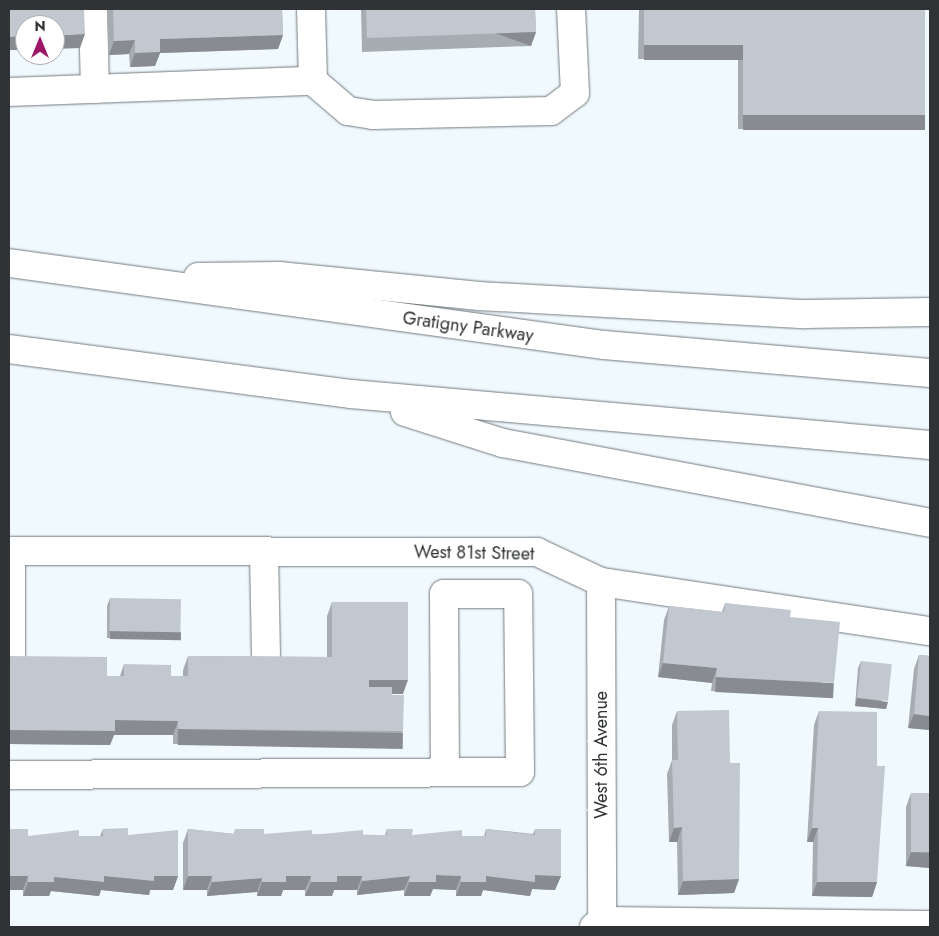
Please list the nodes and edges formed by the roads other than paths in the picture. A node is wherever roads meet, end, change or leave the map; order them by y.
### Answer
1 (92, 9) edge
2 (311, 9) edge
3 (571, 9) edge
4 (313, 81) junction
5 (95, 89) junction
6 (9, 92) edge
7 (9, 263) edge
8 (107, 279) junction
9 (930, 312) edge
10 (9, 349) edge
11 (930, 373) edge
12 (351, 394) junction
13 (930, 445) edge
14 (930, 523) edge
15 (10, 551) edge
16 (264, 552) junction
17 (601, 582) junction
18 (930, 631) edge
19 (266, 654) dead end
20 (10, 656) edge
21 (445, 772) junction
22 (9, 775) edge
23 (599, 925) edge
24 (930, 925) edge

1 - 5 main road
2 - 4 main road
3 - 4 main road
4 - 5 main road
5 - 6 main road
7 - 8 main road, Gratigny Parkway
8 - 9 main road
8 - 11 main road, Gratigny Parkway
10 - 12 main road
12 - 13 main road
12 - 14 main road
15 - 16 main road, West 81st Street
15 - 20 main road
16 - 17 main road, West 81st Street
16 - 19 main road
17 - 18 main road, West 81st Street
17 - 23 main road, West 6th Avenue
21 - 21 main road
21 - 22 main road
23 - 24 main road

